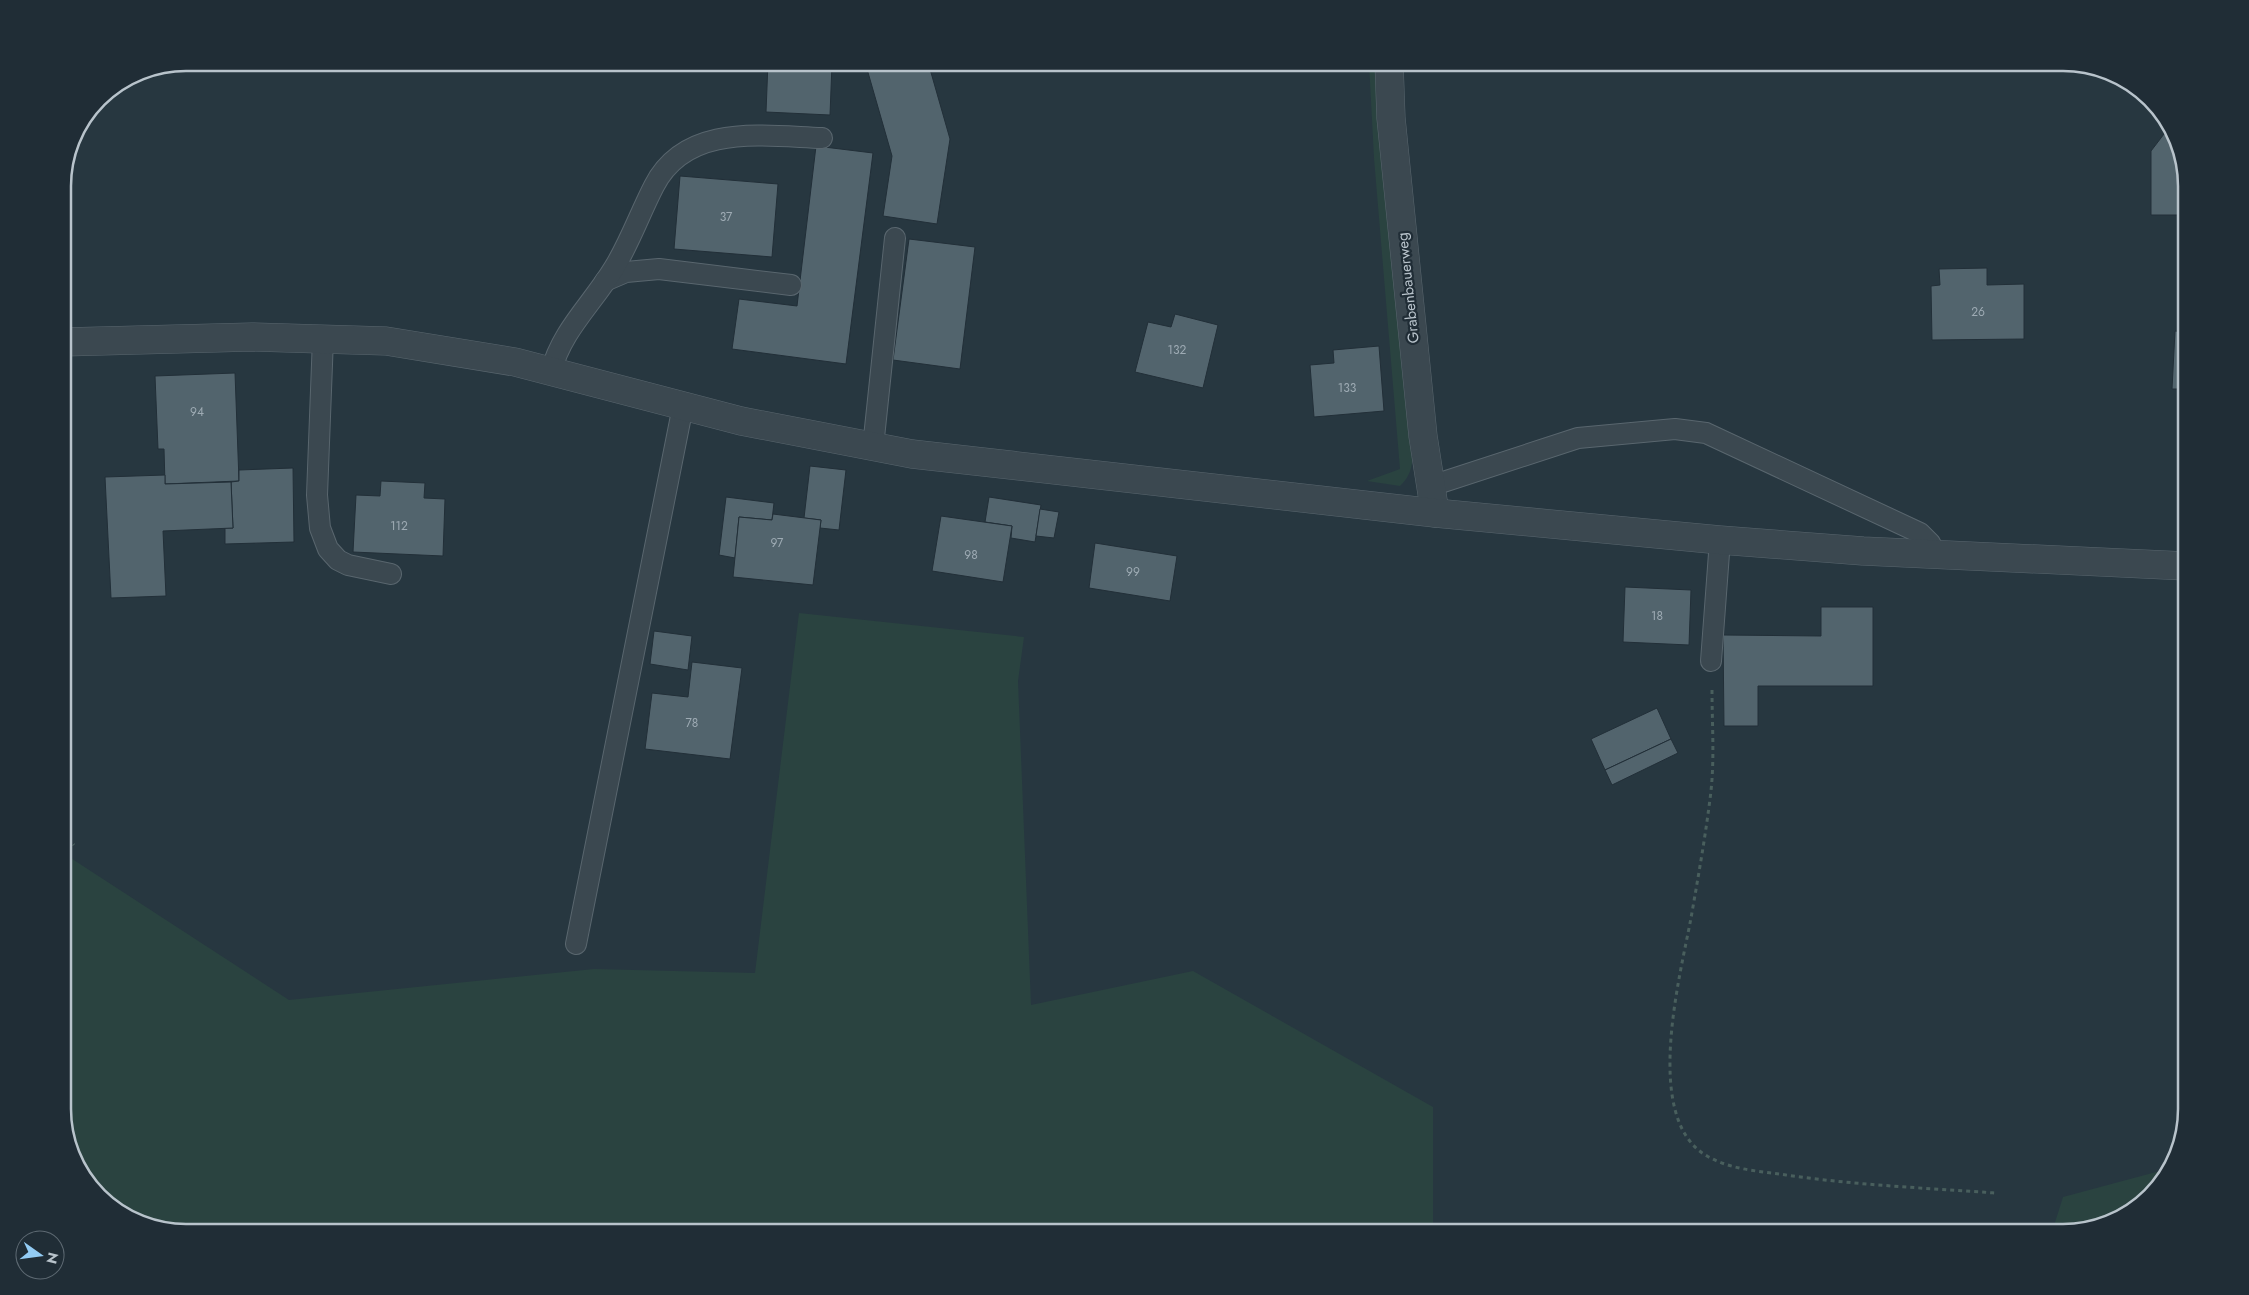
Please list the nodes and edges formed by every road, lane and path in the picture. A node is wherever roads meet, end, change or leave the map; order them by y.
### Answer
1 (1389, 71) edge
2 (822, 138) dead end
3 (895, 238) dead end
4 (606, 281) junction
5 (791, 285) dead end
6 (323, 338) junction
7 (71, 342) edge
8 (551, 372) junction
9 (682, 406) junction
10 (873, 447) junction
11 (1433, 500) junction
12 (1720, 540) junction
13 (1936, 555) junction
14 (2178, 566) edge
15 (392, 574) dead end
16 (1711, 661) joint
17 (71, 841) edge
18 (74, 845) dead end
19 (576, 944) dead end
20 (1995, 1193) dead end

1 - 11 street, Grabenbauerweg
2 - 4 lane
3 - 10 lane
4 - 5 lane
4 - 8 lane
6 - 7 street
6 - 8 street
6 - 15 lane
8 - 9 street
9 - 10 street
9 - 19 lane
10 - 11 street
11 - 12 street
11 - 13 lane
12 - 13 street
12 - 16 lane
13 - 14 street
16 - 20 path
17 - 18 path

